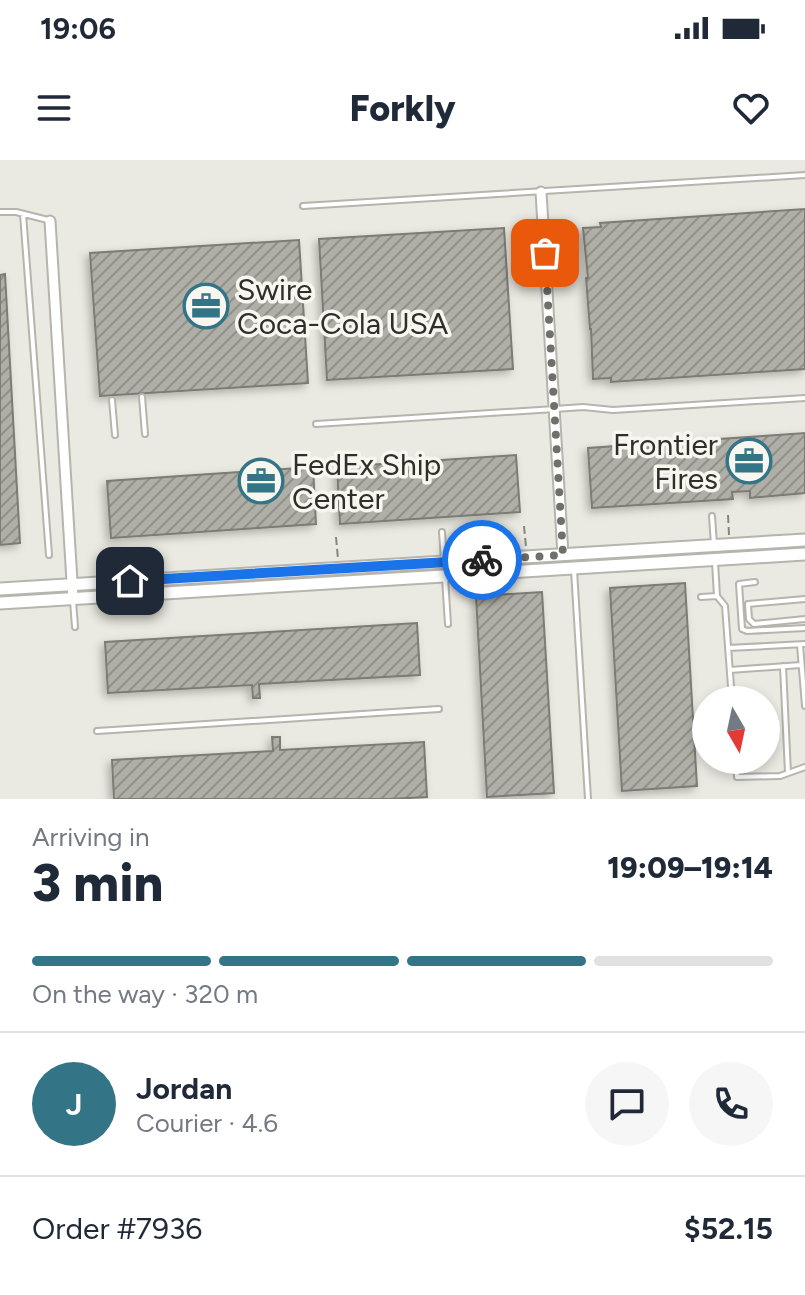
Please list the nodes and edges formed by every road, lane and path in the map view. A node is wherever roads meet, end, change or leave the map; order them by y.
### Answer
1 (805, 175) edge
2 (541, 192) junction
3 (303, 206) dead end
4 (0, 212) edge
5 (23, 214) junction
6 (50, 221) joint
7 (142, 397) dead end
8 (805, 398) edge
9 (112, 400) dead end
10 (555, 409) junction
11 (316, 424) dead end
12 (145, 434) dead end
13 (115, 435) dead end
14 (728, 515) dead end
15 (712, 516) dead end
16 (524, 526) dead end
17 (442, 532) dead end
18 (729, 535) dead end
19 (336, 537) dead end
20 (805, 540) edge
21 (714, 546) junction
22 (526, 547) dead end
23 (111, 551) dead end
24 (805, 554) edge
25 (49, 555) dead end
26 (563, 555) junction
27 (338, 559) dead end
28 (715, 560) junction
29 (444, 562) junction
30 (574, 568) junction
31 (520, 571) junction
32 (112, 572) dead end
33 (444, 576) junction
34 (755, 582) dead end
35 (72, 584) junction
36 (0, 589) edge
37 (717, 596) junction
38 (701, 597) dead end
39 (73, 598) junction
40 (805, 599) edge
41 (0, 603) edge
42 (805, 619) edge
43 (448, 624) dead end
44 (75, 627) dead end
45 (805, 628) edge
46 (802, 644) edge
47 (728, 648) junction
48 (801, 665) junction
49 (783, 666) junction
50 (730, 670) junction
51 (731, 686) edge
52 (805, 706) edge
53 (439, 709) dead end
54 (805, 715) edge
55 (97, 731) dead end
56 (805, 767) edge
57 (788, 773) junction
58 (737, 774) edge
59 (588, 799) edge

1 - 2 lane
2 - 3 lane
2 - 10 street
4 - 5 lane
5 - 6 lane
5 - 25 lane
6 - 35 street
7 - 12 lane
8 - 10 lane
9 - 13 lane
10 - 11 lane
10 - 26 street
14 - 18 path
15 - 21 lane
16 - 22 path
17 - 29 lane
19 - 27 path
20 - 21 street
21 - 26 street
21 - 28 street
23 - 32 path
24 - 28 street
26 - 29 street
26 - 31 street
28 - 30 street
28 - 37 lane
29 - 33 street
29 - 35 street
30 - 31 street
30 - 59 lane
31 - 33 street
33 - 39 street
33 - 43 lane
34 - 45 lane
35 - 36 street
35 - 39 street
37 - 38 lane
37 - 47 lane
39 - 41 street
39 - 44 lane
40 - 42 lane
46 - 47 lane
46 - 48 lane
47 - 50 lane
48 - 49 lane
48 - 52 lane
49 - 50 lane
49 - 57 lane
50 - 51 lane
52 - 54 lane
53 - 55 lane
56 - 57 lane
57 - 58 lane

